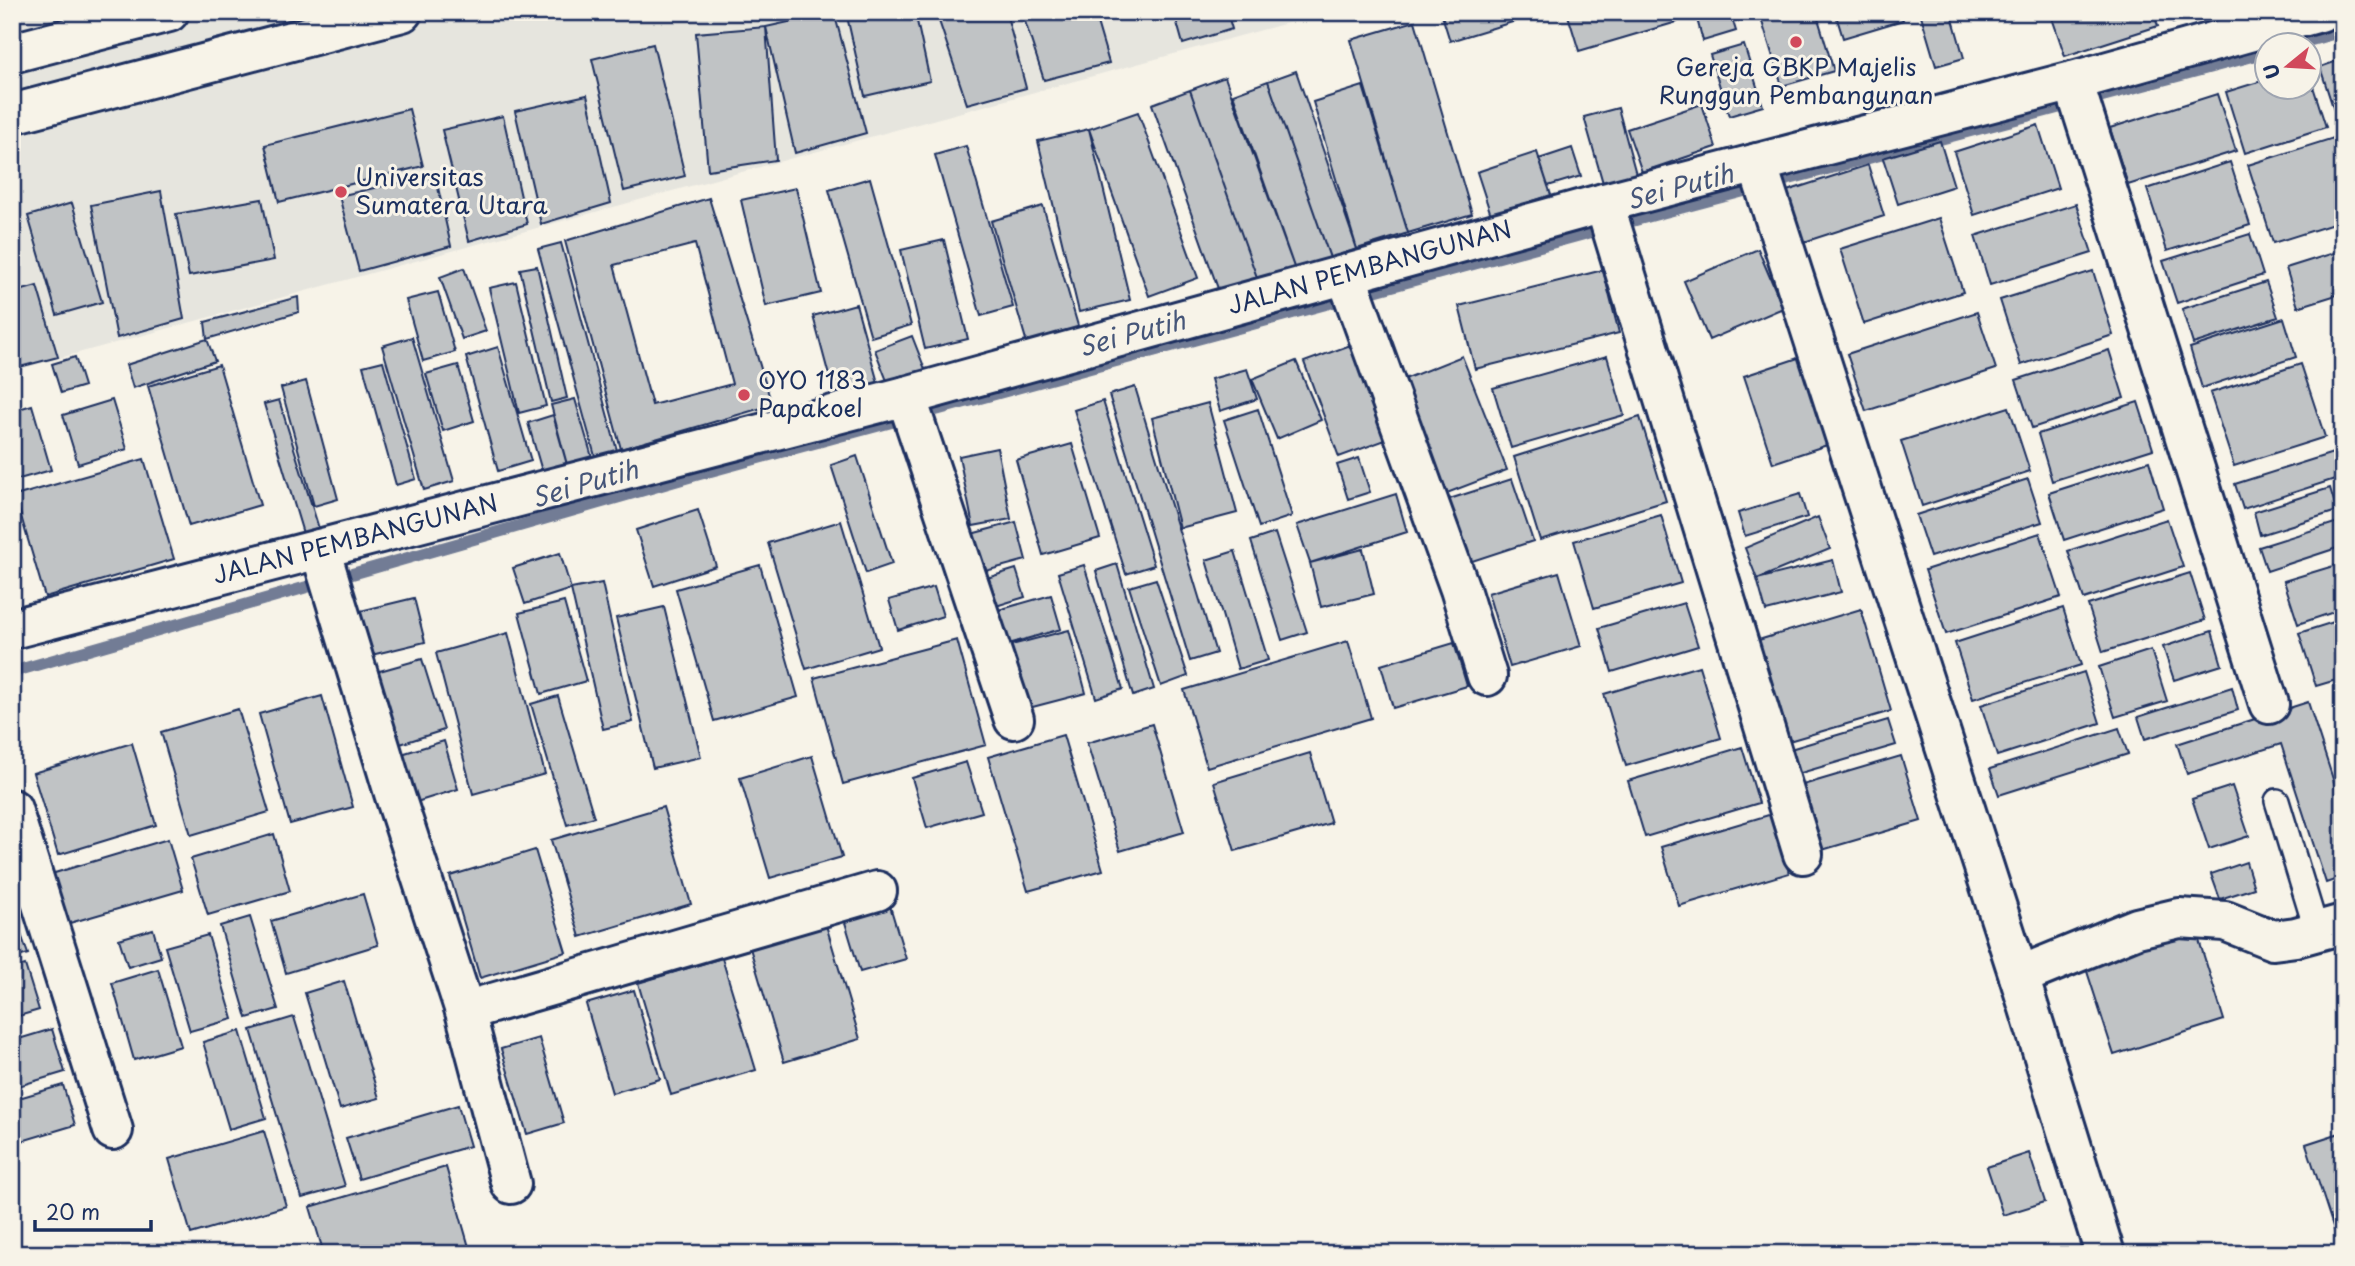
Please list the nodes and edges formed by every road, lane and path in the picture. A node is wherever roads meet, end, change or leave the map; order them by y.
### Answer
1 (169, 12) edge
2 (402, 12) edge
3 (2320, 12) edge
4 (12, 53) edge
5 (2077, 95) junction
6 (12, 114) edge
7 (1762, 182) junction
8 (1607, 216) junction
9 (1351, 287) junction
10 (910, 408) junction
11 (326, 570) junction
12 (12, 629) edge
13 (1487, 677) dead end
14 (2269, 704) dead end
15 (1014, 719) dead end
16 (2277, 801) dead end
17 (12, 809) edge
18 (1803, 854) dead end
19 (877, 891) dead end
20 (2330, 928) edge
21 (2019, 976) junction
22 (465, 1011) junction
23 (113, 1130) dead end
24 (511, 1184) dead end
25 (2105, 1254) edge

1 - 4 street
2 - 6 street
3 - 5 street, JALAN PEMBANGUNAN
5 - 7 street, JALAN PEMBANGUNAN
5 - 14 street
7 - 8 street, JALAN PEMBANGUNAN
7 - 21 street
8 - 9 street, JALAN PEMBANGUNAN
8 - 18 street
9 - 10 street, JALAN PEMBANGUNAN
9 - 13 street
10 - 11 street, JALAN PEMBANGUNAN
10 - 15 street
11 - 12 street, JALAN PEMBANGUNAN
11 - 22 street
16 - 20 lane
17 - 23 street
19 - 22 street
20 - 21 street
21 - 25 street
22 - 24 street

